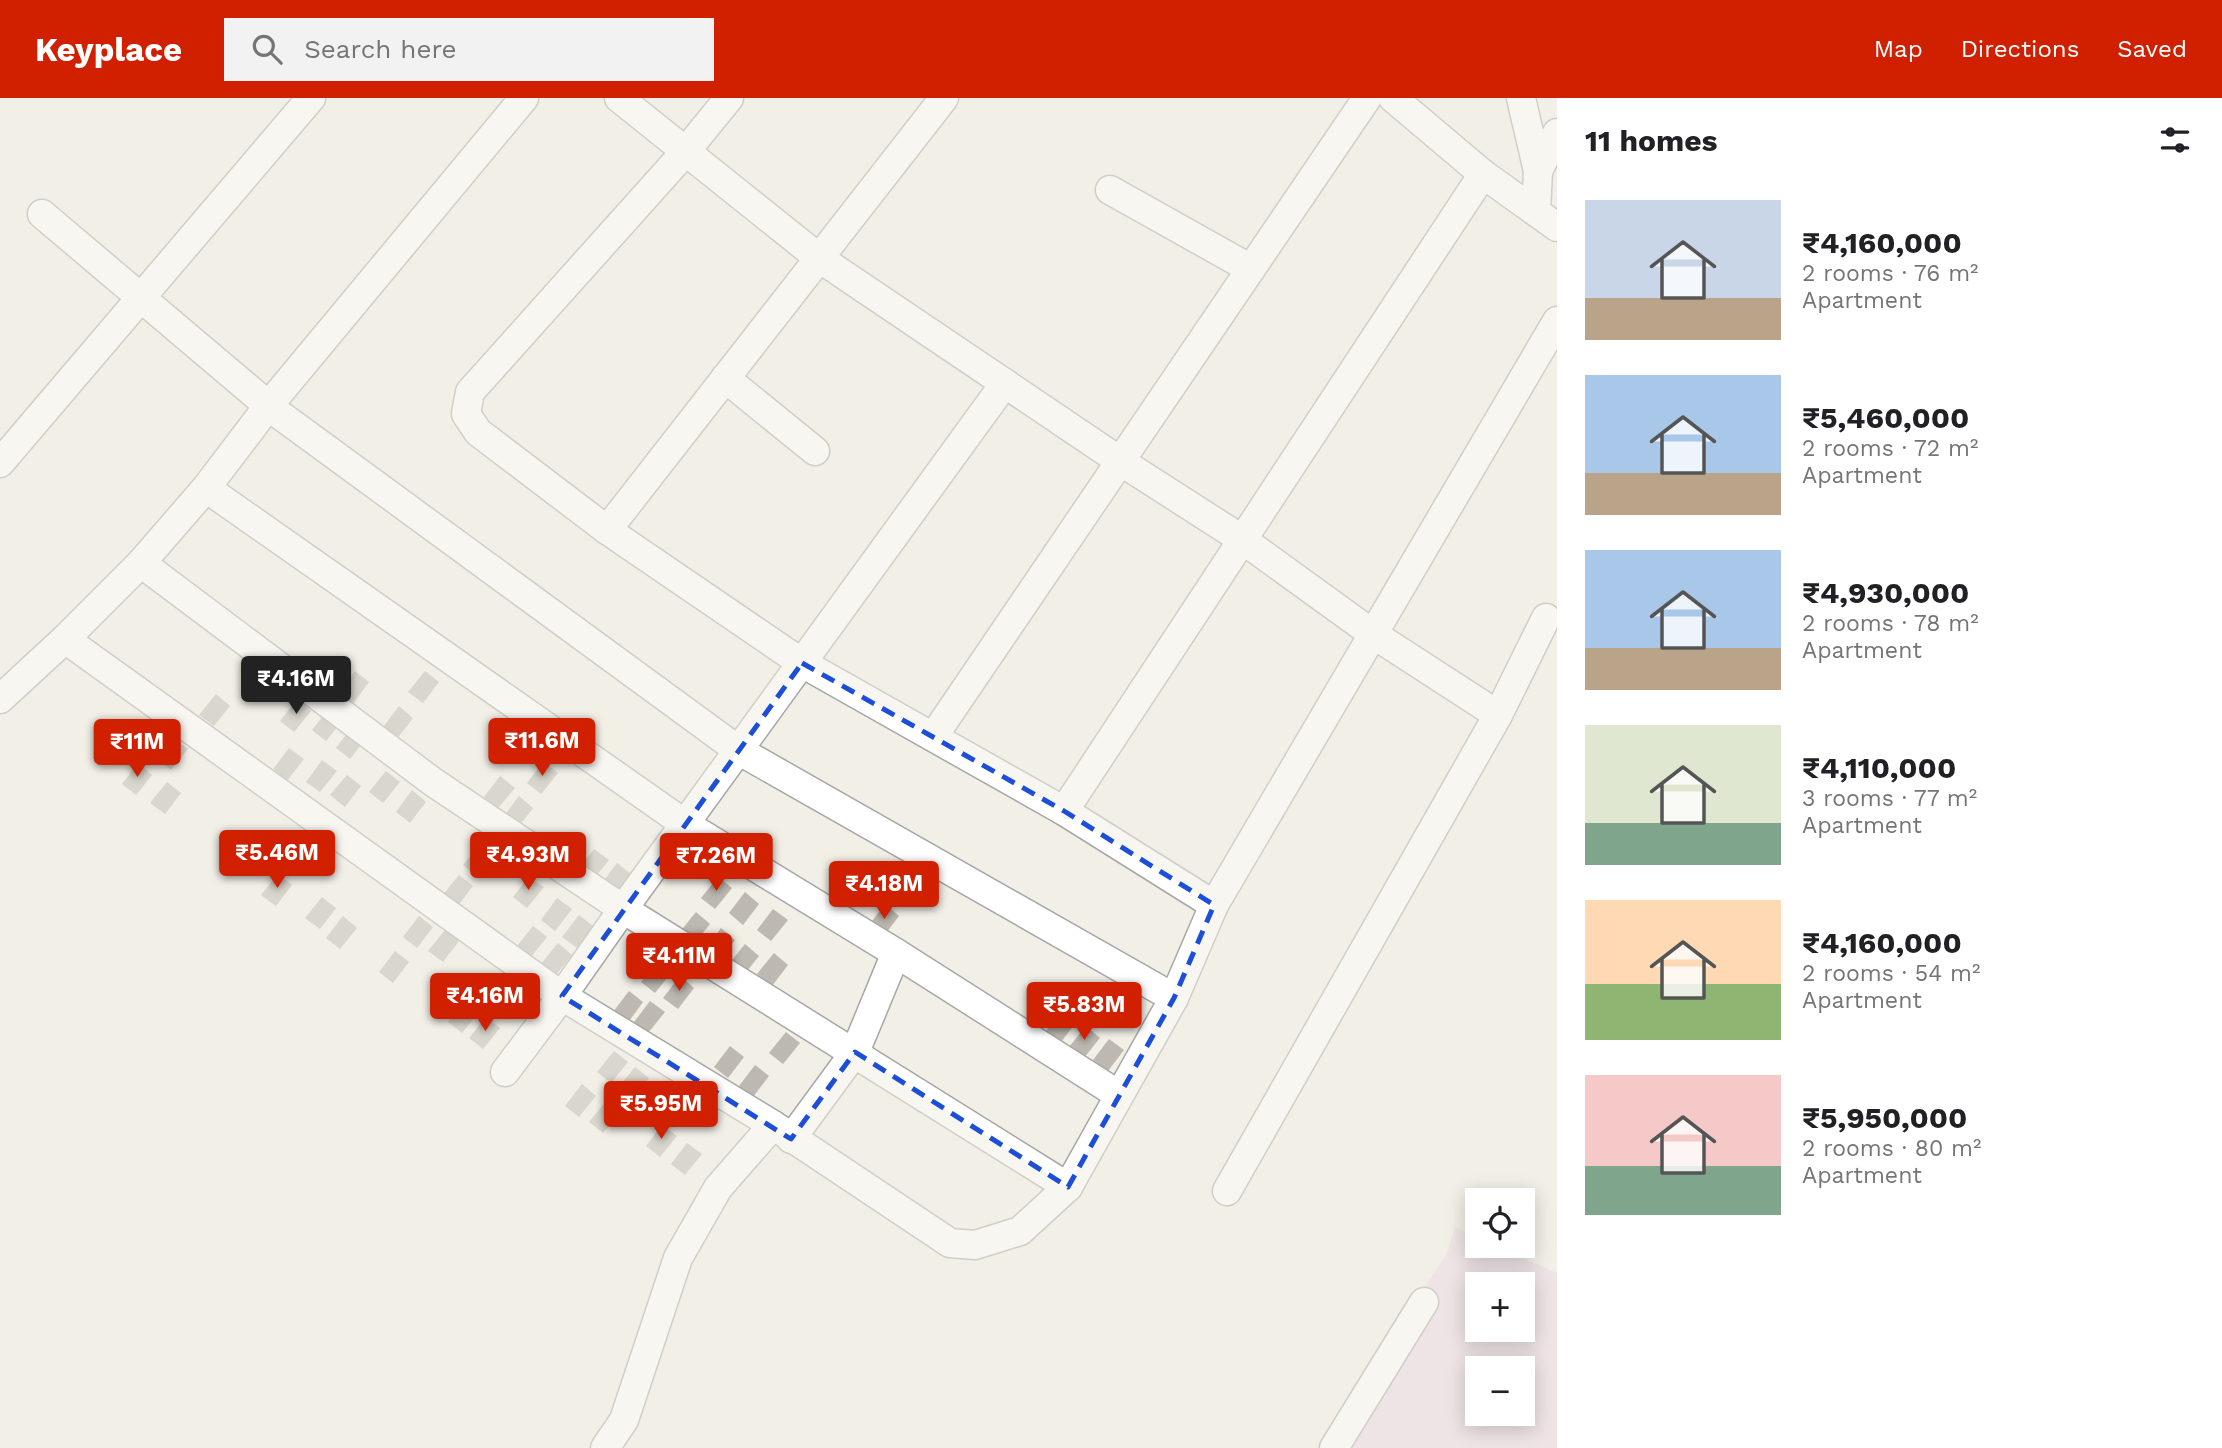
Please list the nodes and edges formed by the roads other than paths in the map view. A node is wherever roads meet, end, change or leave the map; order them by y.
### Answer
1 (311, 98) edge
2 (524, 98) edge
3 (619, 98) edge
4 (729, 98) edge
5 (944, 98) edge
6 (1367, 98) edge
7 (1393, 98) edge
8 (1521, 98) edge
9 (1557, 133) edge
10 (686, 151) junction
11 (1538, 172) junction
12 (1483, 174) junction
13 (1110, 190) dead end
14 (42, 214) dead end
15 (1546, 219) edge
16 (819, 258) junction
17 (1251, 269) junction
18 (139, 296) junction
19 (1557, 321) edge
20 (725, 378) junction
21 (1005, 383) junction
22 (269, 405) junction
23 (814, 451) dead end
24 (1120, 461) junction
25 (0, 463) edge
26 (206, 488) junction
27 (607, 530) junction
28 (1243, 540) junction
29 (141, 563) junction
30 (1546, 618) dead end
31 (1373, 634) junction
32 (65, 639) junction
33 (802, 663) junction
34 (0, 699) edge
35 (1499, 715) junction
36 (933, 737) junction
37 (738, 750) junction
38 (1064, 811) junction
39 (685, 824) junction
40 (1214, 905) junction
41 (623, 909) junction
42 (896, 953) junction
43 (562, 996) junction
44 (1174, 998) junction
45 (855, 1052) junction
46 (505, 1072) dead end
47 (1119, 1095) junction
48 (782, 1132) junction
49 (1068, 1186) junction
50 (1227, 1191) dead end
51 (1424, 1302) dead end
52 (605, 1448) edge
53 (1334, 1448) edge

1 - 18 street
2 - 22 street
3 - 10 street
4 - 10 street
5 - 16 street
6 - 17 street
7 - 12 street
8 - 11 street
9 - 11 street
10 - 16 street
10 - 27 street
11 - 15 street
12 - 15 street
12 - 28 street
13 - 17 street
14 - 18 street
16 - 20 street
16 - 21 street
17 - 24 street
18 - 22 street
18 - 25 street
19 - 31 street
20 - 23 street
20 - 27 street
21 - 24 street
21 - 33 street
22 - 26 street
22 - 37 street
24 - 28 street
24 - 36 street
26 - 29 street
26 - 39 street
27 - 33 street
28 - 31 street
28 - 38 street
29 - 32 street
29 - 41 street
30 - 35 street
31 - 35 street
31 - 40 street
32 - 34 street
32 - 43 street
33 - 36 street
33 - 37 street
35 - 50 street
36 - 38 street
37 - 39 street
37 - 44 street
38 - 40 street
39 - 41 street
39 - 42 street
40 - 44 street
41 - 43 street
41 - 45 street
42 - 45 street
42 - 47 street
43 - 46 street
43 - 48 street
44 - 47 street
45 - 48 street
45 - 49 street
47 - 49 street
48 - 49 street
48 - 52 street
51 - 53 street

